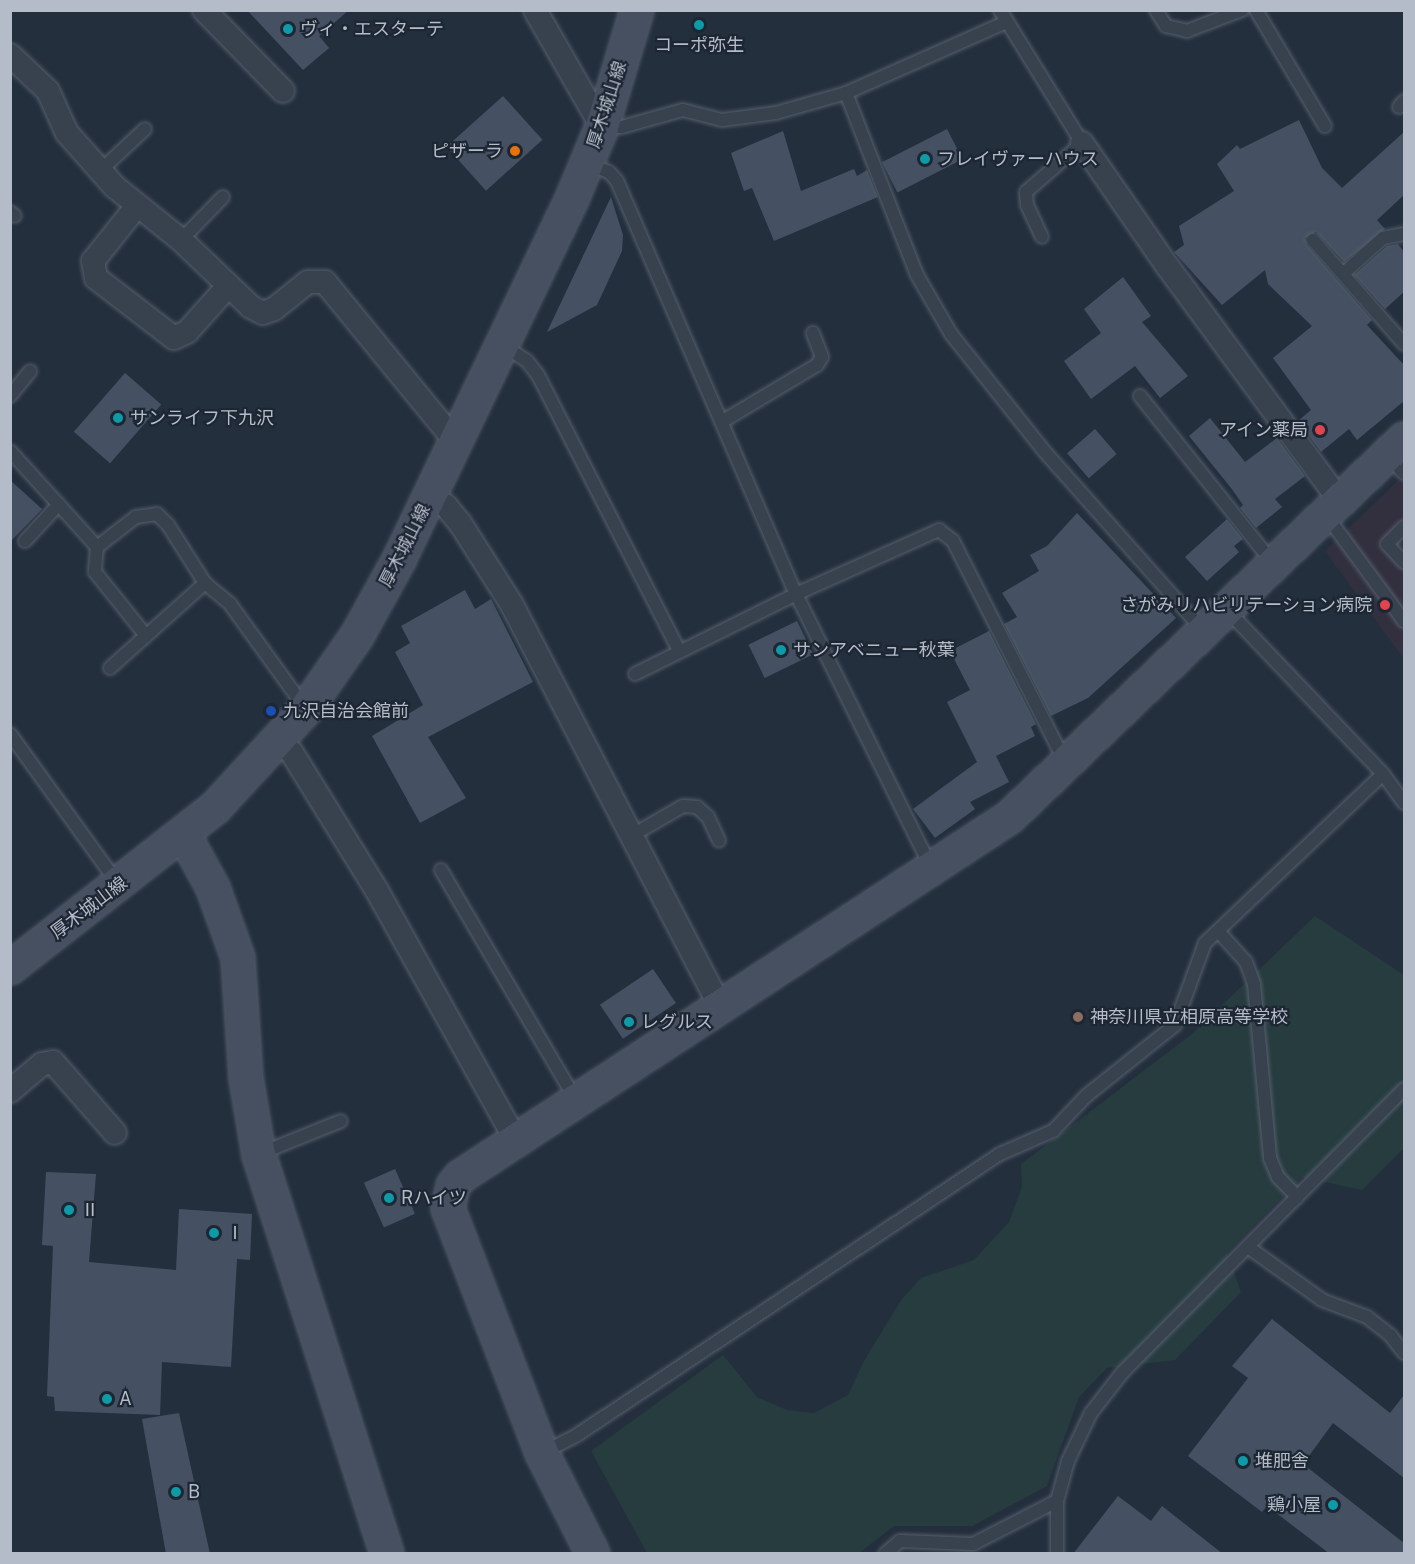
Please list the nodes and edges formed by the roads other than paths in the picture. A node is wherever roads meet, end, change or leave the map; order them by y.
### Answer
1 (204, 10) edge
2 (535, 10) edge
3 (637, 10) edge
4 (1000, 10) edge
5 (1156, 10) edge
6 (1242, 10) edge
7 (1256, 10) edge
8 (1006, 22) junction
9 (10, 55) edge
10 (283, 91) dead end
11 (846, 93) junction
12 (1325, 126) dead end
13 (602, 127) junction
14 (146, 129) dead end
15 (1082, 142) junction
16 (588, 164) junction
17 (101, 170) junction
18 (223, 197) dead end
19 (136, 207) junction
20 (1404, 234) edge
21 (1042, 237) dead end
22 (182, 240) junction
23 (1313, 240) dead end
24 (1344, 273) junction
25 (228, 286) junction
26 (813, 333) dead end
27 (1404, 344) edge
28 (503, 345) junction
29 (30, 371) dead end
30 (10, 396) edge
31 (1140, 396) dead end
32 (723, 421) junction
33 (456, 441) junction
34 (10, 451) edge
35 (1399, 456) edge
36 (430, 497) junction
37 (59, 504) junction
38 (1333, 508) junction
39 (1404, 527) edge
40 (24, 541) dead end
41 (97, 547) junction
42 (1404, 562) edge
43 (1274, 564) junction
44 (205, 583) junction
45 (795, 594) junction
46 (1227, 609) junction
47 (1404, 621) edge
48 (1204, 631) junction
49 (146, 636) junction
50 (679, 651) junction
51 (110, 668) dead end
52 (635, 674) dead end
53 (306, 709) junction
54 (10, 734) edge
55 (279, 739) junction
56 (1065, 763) junction
57 (1383, 774) junction
58 (1404, 803) edge
59 (184, 835) junction
60 (631, 836) junction
61 (719, 841) dead end
62 (932, 868) junction
63 (441, 870) dead end
64 (119, 886) junction
65 (1218, 931) junction
66 (10, 968) edge
67 (720, 1007) junction
68 (1404, 1089) edge
69 (10, 1091) edge
70 (577, 1101) junction
71 (341, 1121) dead end
72 (114, 1132) dead end
73 (516, 1141) junction
74 (259, 1155) junction
75 (1297, 1197) junction
76 (1248, 1246) junction
77 (1404, 1353) edge
78 (542, 1453) junction
79 (1057, 1501) junction
80 (387, 1554) edge
81 (593, 1554) edge
82 (885, 1554) edge
83 (1058, 1554) edge

1 - 10 street
2 - 13 street
3 - 13 street, 厚木城山線
4 - 8 lane
5 - 6 lane
7 - 12 lane
8 - 11 lane
8 - 15 lane
9 - 17 street
11 - 13 lane
11 - 48 lane
13 - 16 street, 厚木城山線
14 - 17 lane
15 - 21 lane
15 - 38 street
16 - 28 street, 厚木城山線
16 - 32 lane
17 - 19 street
18 - 22 lane
19 - 22 street
19 - 25 street
20 - 24 lane
22 - 25 street
23 - 24 lane
24 - 27 lane
25 - 33 street
26 - 32 lane
28 - 33 street, 厚木城山線
28 - 50 lane
29 - 30 lane
31 - 43 lane
32 - 45 lane
33 - 36 street, 厚木城山線
34 - 37 lane
35 - 38 street
36 - 53 street, 厚木城山線
36 - 60 street
37 - 40 lane
37 - 41 lane
38 - 43 street
38 - 47 lane
39 - 42 lane
41 - 44 lane
41 - 49 lane
43 - 46 street
44 - 49 lane
44 - 53 lane
45 - 50 lane
45 - 56 lane
45 - 62 lane
46 - 48 street
46 - 57 lane
48 - 56 street
49 - 51 lane
50 - 52 lane
53 - 55 street, 厚木城山線
54 - 64 lane
55 - 59 street, 厚木城山線
55 - 73 street
56 - 62 street
57 - 58 lane
57 - 65 lane
59 - 64 street, 厚木城山線
59 - 74 street
60 - 61 lane
60 - 67 street
62 - 67 street
63 - 70 lane
64 - 66 street, 厚木城山線
65 - 75 lane
65 - 78 lane
67 - 70 street
68 - 75 lane
69 - 72 street
70 - 73 street
71 - 74 lane
73 - 78 street
74 - 80 street
75 - 76 lane
76 - 77 lane
76 - 79 lane
78 - 81 street
79 - 82 lane
79 - 83 lane

